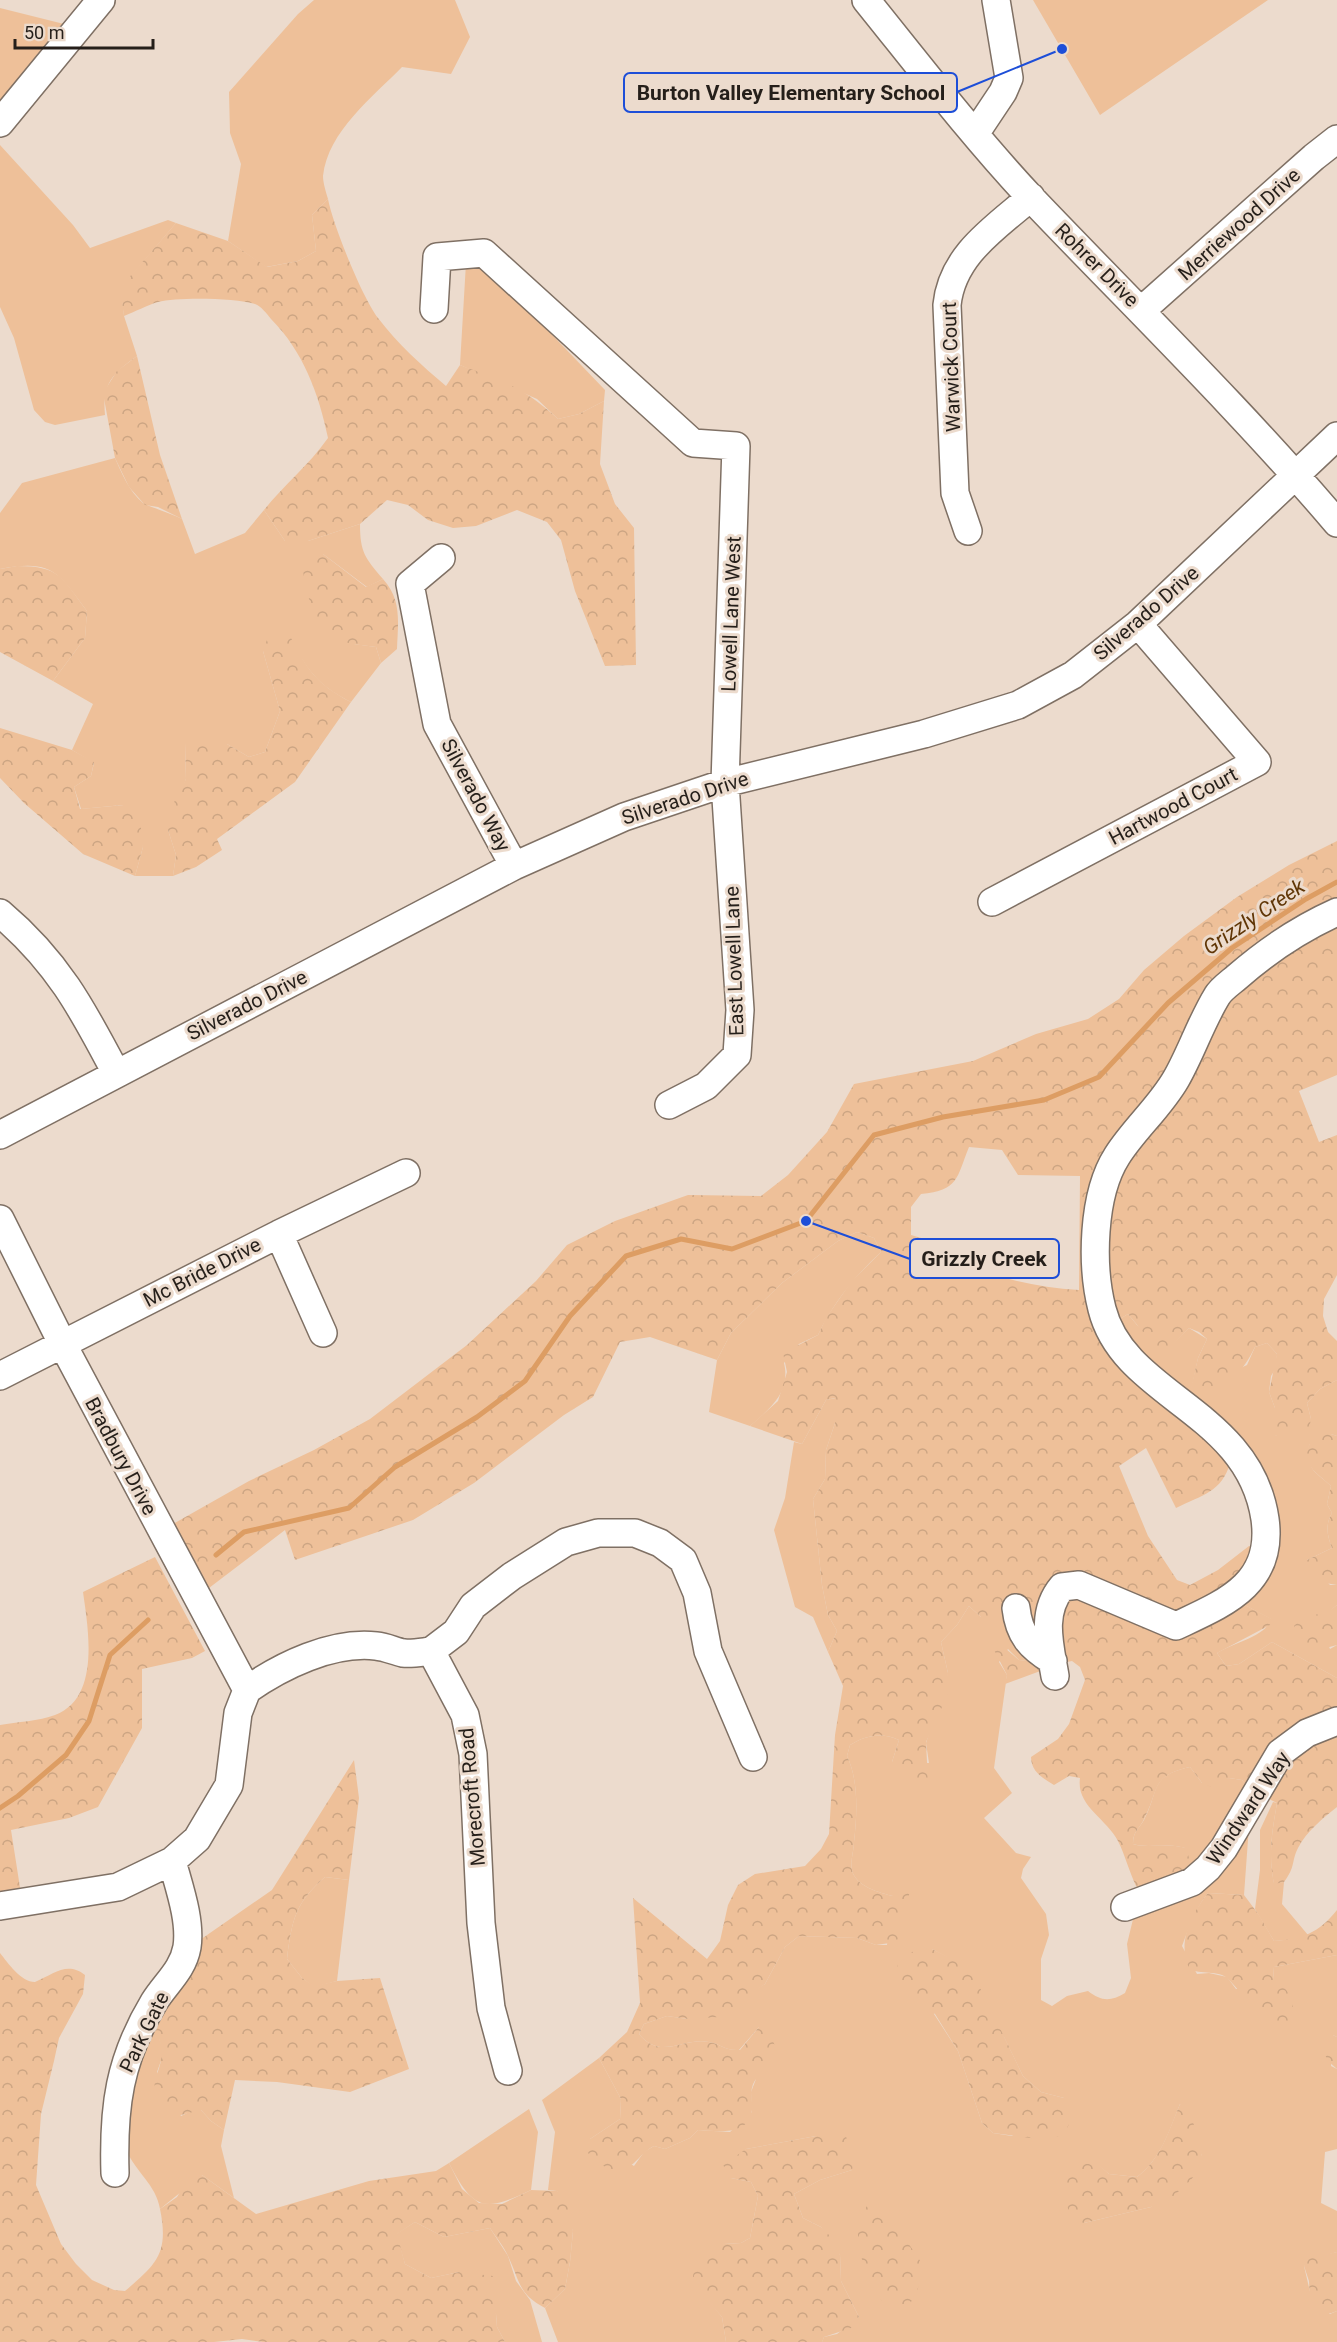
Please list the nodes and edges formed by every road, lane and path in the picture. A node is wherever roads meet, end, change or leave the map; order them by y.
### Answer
1 (101, 0) edge
2 (866, 0) edge
3 (996, 0) edge
4 (0, 123) edge
5 (975, 134) junction
6 (1337, 140) edge
7 (1031, 197) junction
8 (434, 309) dead end
9 (1142, 310) junction
10 (1337, 436) edge
11 (1297, 476) junction
12 (1337, 523) edge
13 (968, 531) dead end
14 (441, 558) dead end
15 (1138, 624) junction
16 (725, 783) junction
17 (514, 866) junction
18 (992, 902) dead end
19 (1337, 912) edge
20 (0, 914) edge
21 (116, 1073) junction
22 (669, 1105) dead end
23 (0, 1135) edge
24 (405, 1173) dead end
25 (0, 1219) edge
26 (279, 1234) junction
27 (323, 1333) dead end
28 (62, 1343) junction
29 (0, 1376) edge
30 (1016, 1608) dead end
31 (431, 1652) junction
32 (247, 1690) junction
33 (1337, 1721) edge
34 (753, 1758) dead end
35 (172, 1862) junction
36 (0, 1906) edge
37 (1125, 1907) dead end
38 (508, 2071) dead end
39 (114, 2173) dead end

1 - 4 street
2 - 5 street, Rohrer Drive
3 - 5 street
5 - 7 street, Rohrer Drive
6 - 9 street, Merriewood Drive
7 - 9 street, Rohrer Drive
7 - 13 street, Warwick Court
8 - 16 street, Lowell Lane West
9 - 11 street, Rohrer Drive
10 - 11 street, Silverado Drive
11 - 12 street, Rohrer Drive
11 - 15 street, Silverado Drive
14 - 17 street, Silverado Way
15 - 16 street, Silverado Drive
15 - 18 street, Hartwood Court
16 - 17 street, Silverado Drive
16 - 22 street, East Lowell Lane
17 - 21 street, Silverado Drive
19 - 30 street
20 - 21 street
21 - 23 street, Silverado Drive
24 - 26 street, Mc Bride Drive
25 - 28 street, Bradbury Drive
26 - 27 street
26 - 28 street, Mc Bride Drive
28 - 29 street, Mc Bride Drive
28 - 32 street, Bradbury Drive
31 - 32 street
31 - 34 street
31 - 38 street, Morecroft Road
32 - 35 street
33 - 37 street, Windward Way
35 - 36 street
35 - 39 street, Park Gate

